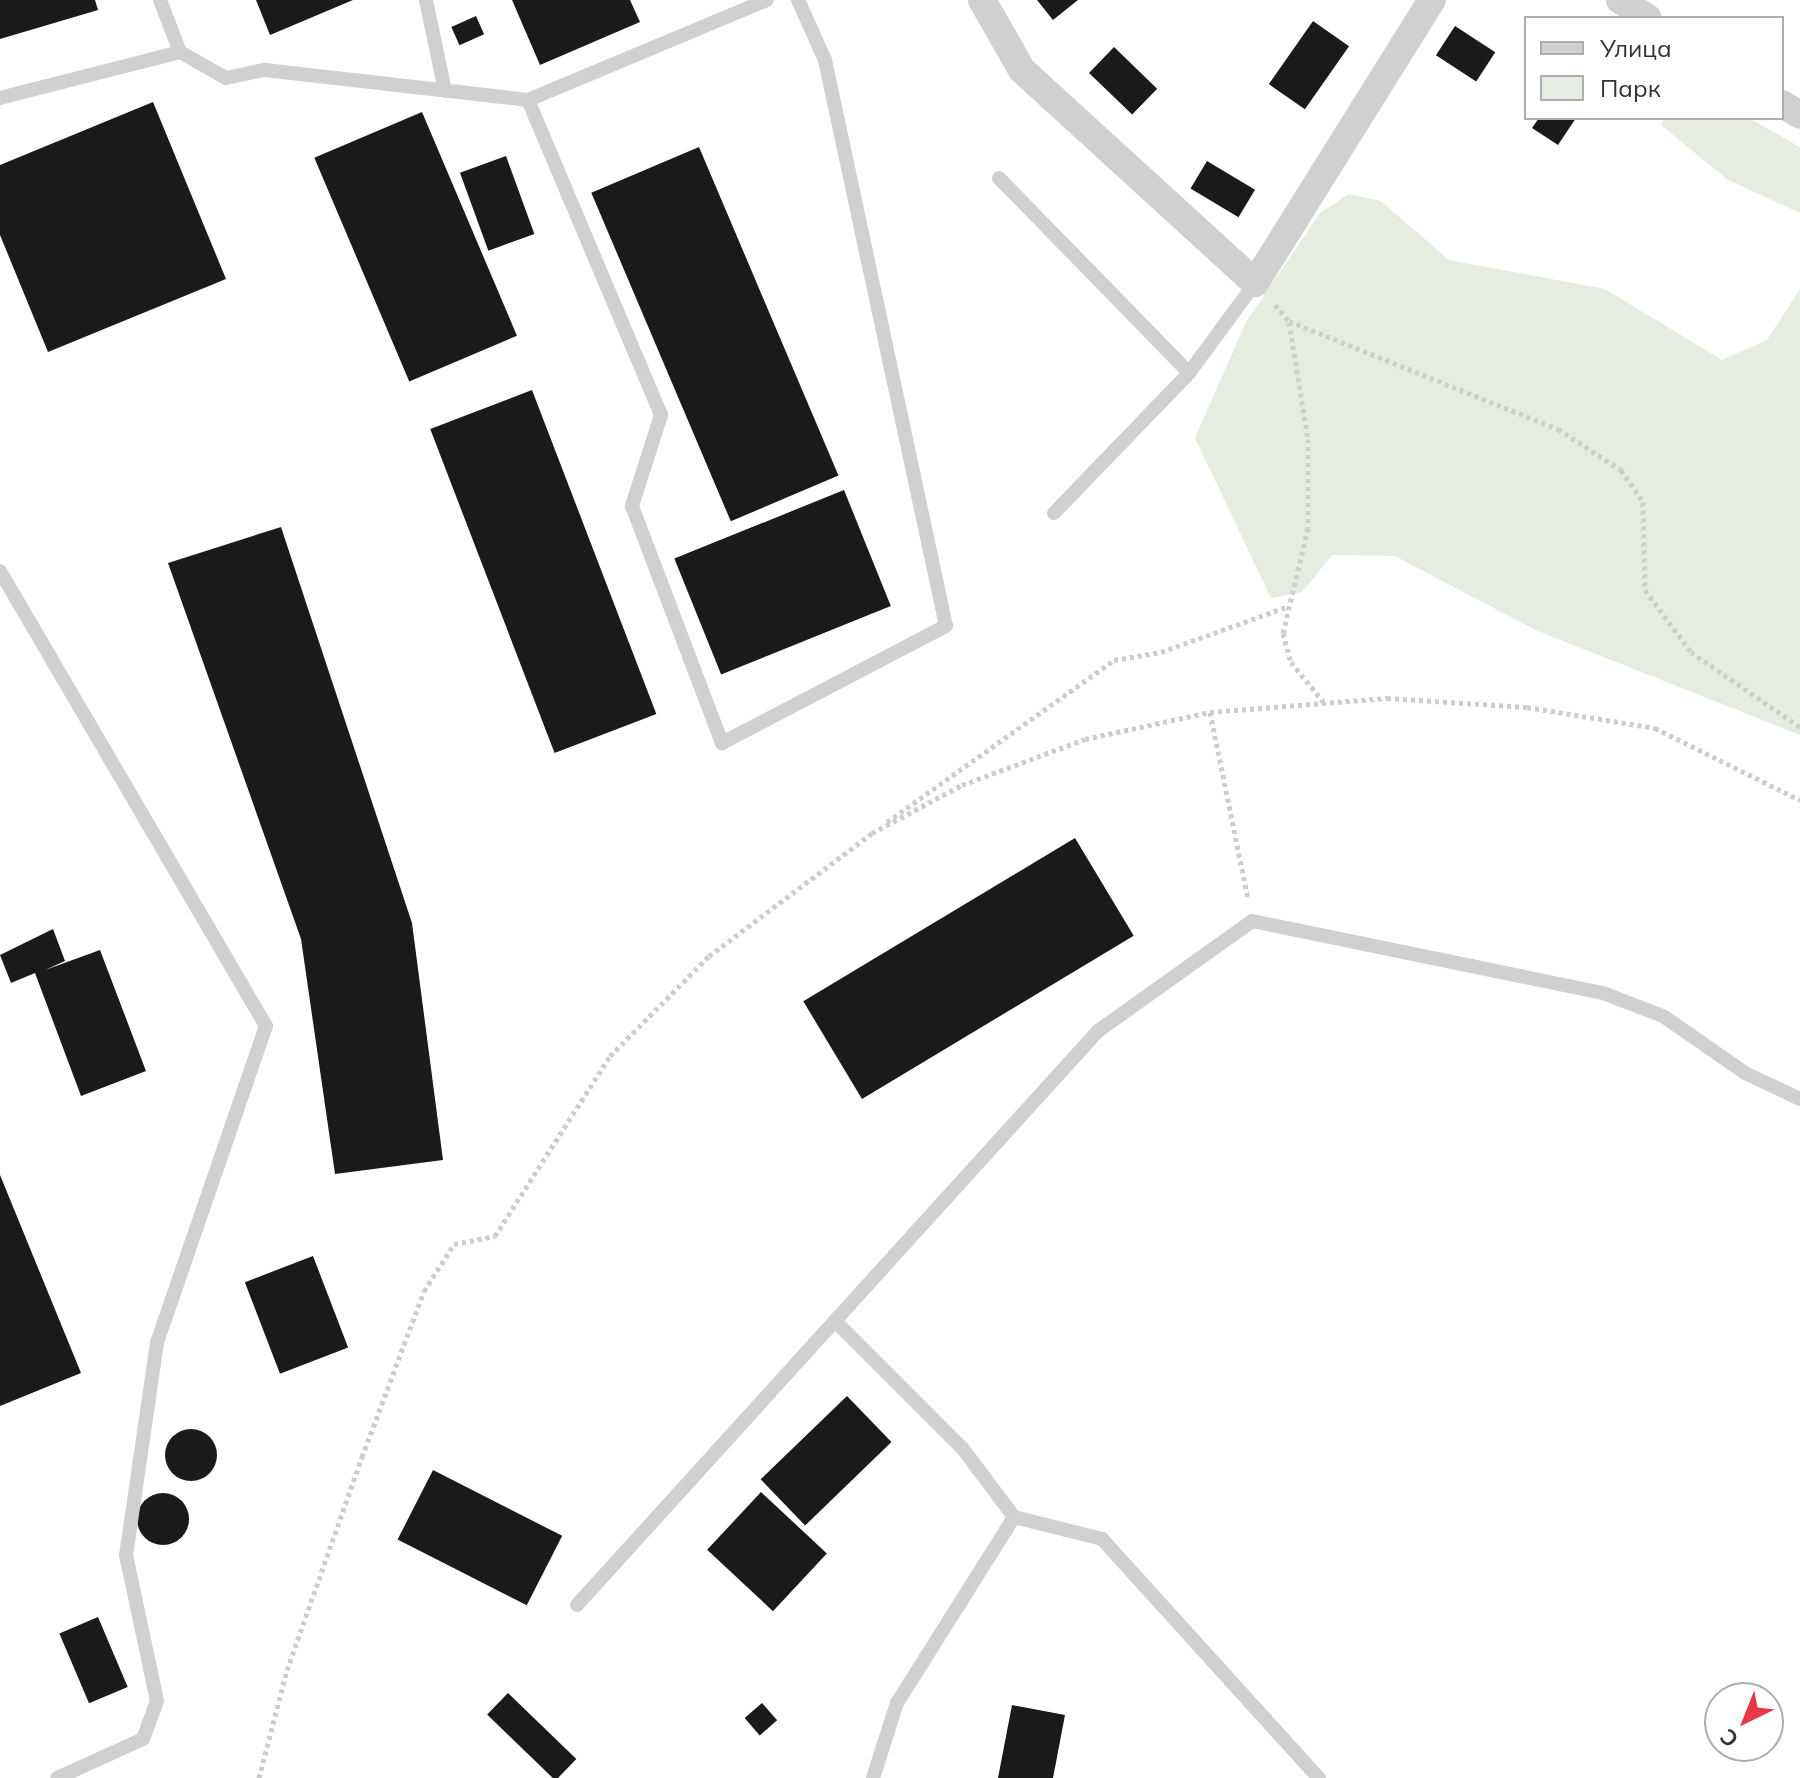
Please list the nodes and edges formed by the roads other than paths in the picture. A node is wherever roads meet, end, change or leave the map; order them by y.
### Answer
1 (160, 0) edge
2 (426, 0) edge
3 (767, 0) edge
4 (798, 0) edge
5 (982, 0) edge
6 (1432, 0) edge
7 (1620, 0) edge
8 (1645, 16) edge
9 (180, 52) junction
10 (445, 91) junction
11 (0, 98) edge
12 (528, 100) junction
13 (999, 178) dead end
14 (1255, 283) junction
15 (1189, 373) junction
16 (1054, 513) dead end
17 (0, 571) edge
18 (1800, 1099) edge
19 (835, 1321) junction
20 (1014, 1517) junction
21 (577, 1605) dead end
22 (57, 1778) edge
23 (873, 1778) edge
24 (1319, 1778) edge

1 - 9 lane
2 - 10 lane
3 - 12 lane
4 - 12 lane
5 - 14 street
6 - 14 street
7 - 8 street
9 - 10 lane
9 - 11 lane
10 - 12 lane
13 - 15 lane
14 - 15 lane
15 - 16 lane
17 - 22 lane
18 - 19 lane
19 - 20 lane
19 - 21 lane
20 - 23 lane
20 - 24 lane

